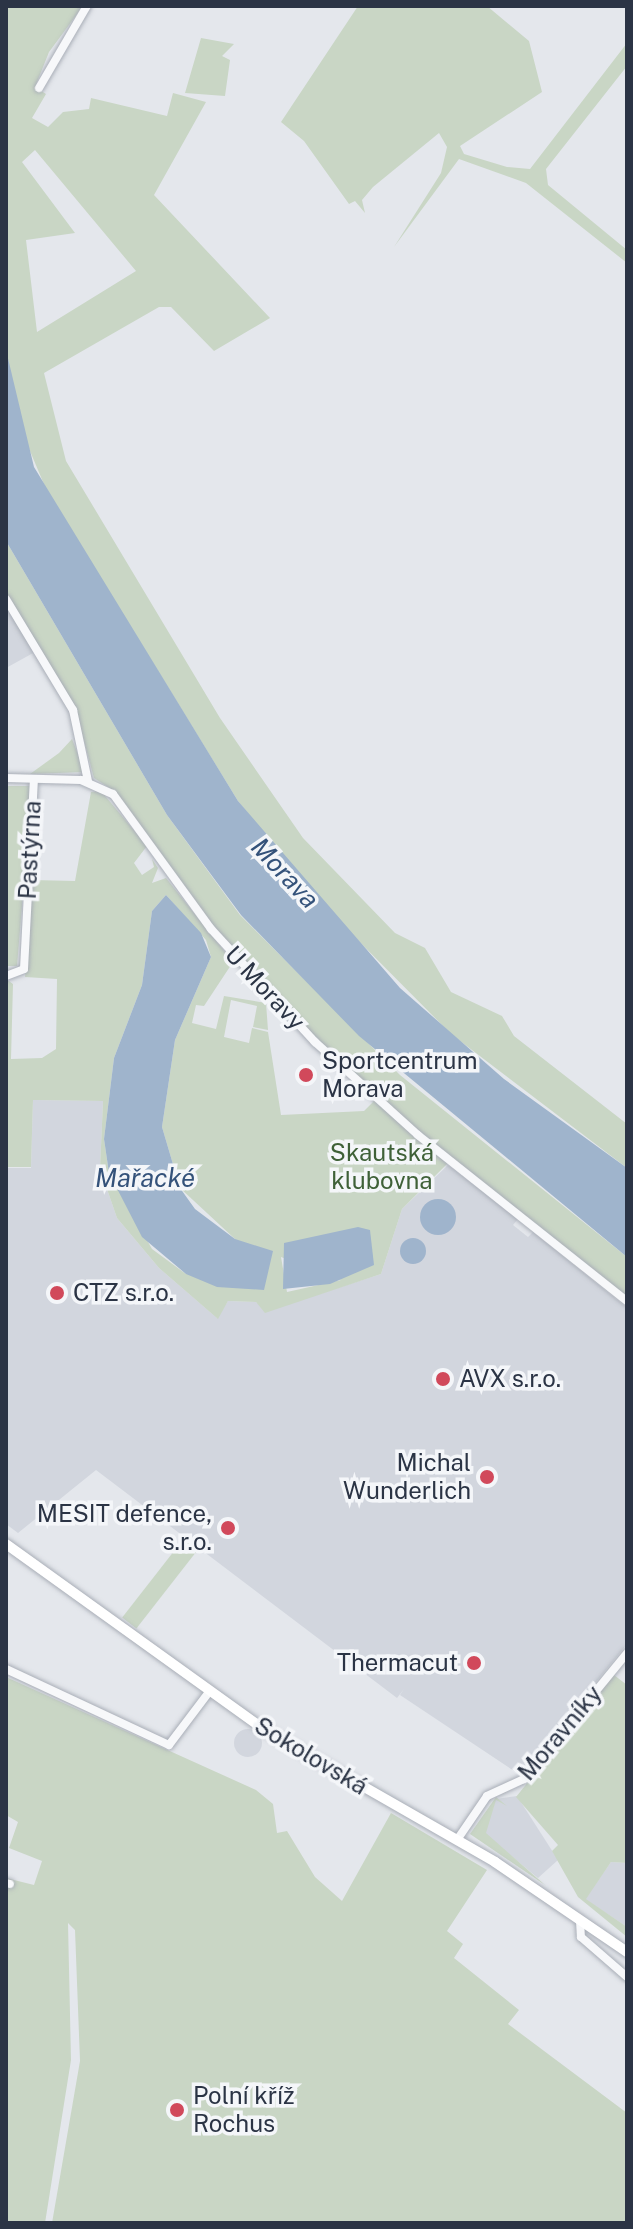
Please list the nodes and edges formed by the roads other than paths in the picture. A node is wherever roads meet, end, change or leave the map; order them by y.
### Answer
1 (87, 6) edge
2 (39, 88) dead end
3 (6, 599) edge
4 (6, 778) edge
5 (34, 779) junction
6 (88, 781) junction
7 (6, 976) edge
8 (627, 1301) edge
9 (6, 1544) edge
10 (627, 1653) edge
11 (6, 1669) edge
12 (209, 1692) junction
13 (457, 1840) junction
14 (580, 1920) junction
15 (627, 1952) edge
16 (627, 1977) edge

1 - 2 street
3 - 6 street
4 - 5 street
5 - 6 street
5 - 7 street, Pastýrna
6 - 8 street, U Moravy
9 - 12 main road, Sokolovská
10 - 13 street, Moravníky
11 - 12 street
12 - 13 main road, Sokolovská
13 - 14 main road, Sokolovská
14 - 15 main road, Sokolovská
14 - 16 street

